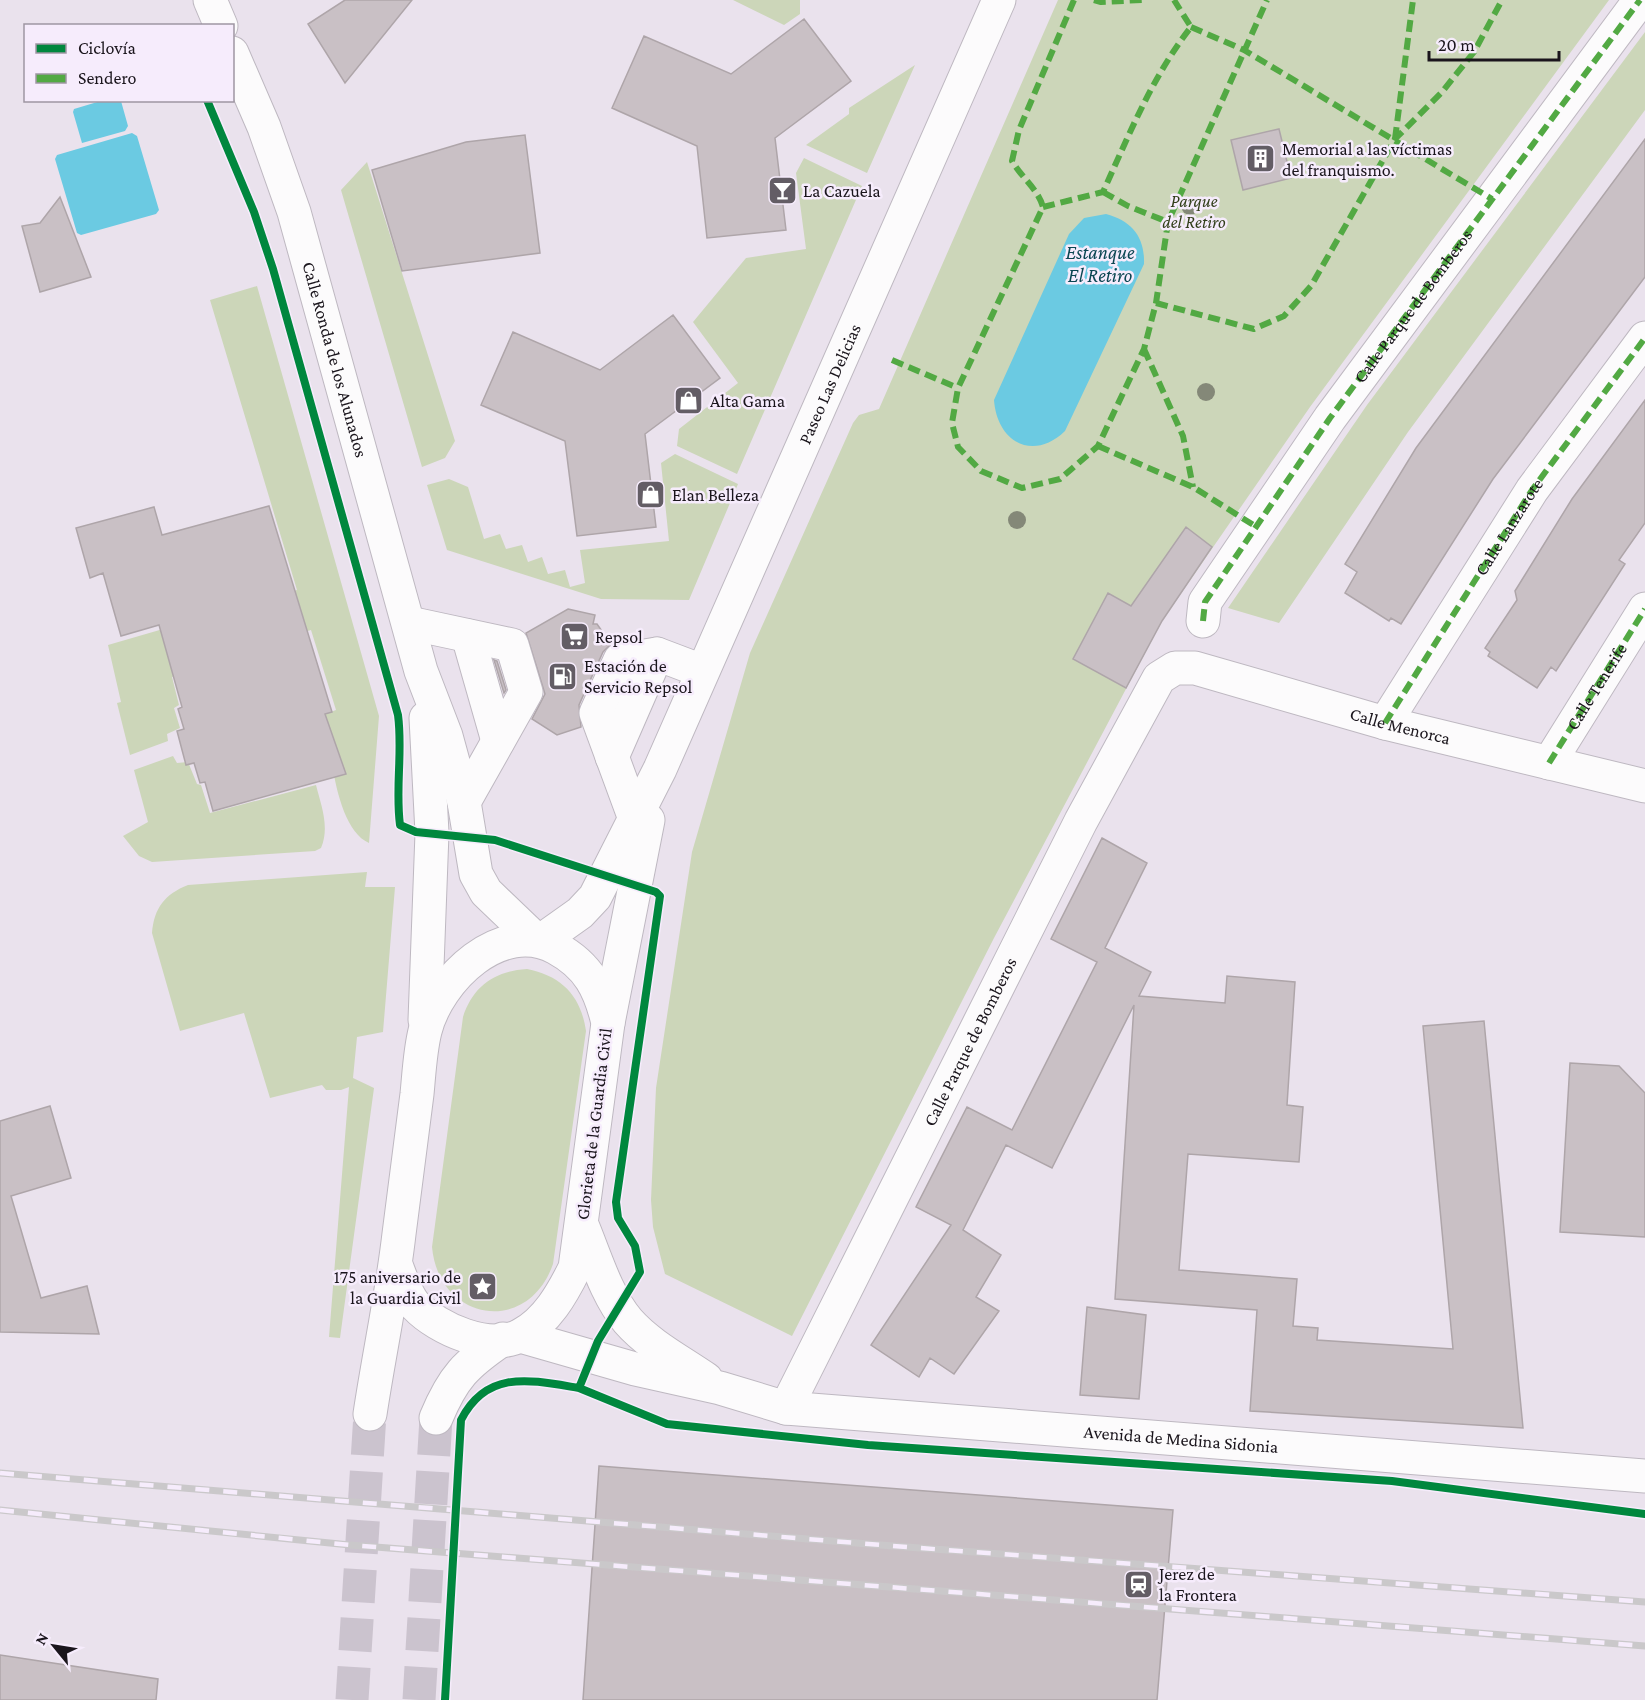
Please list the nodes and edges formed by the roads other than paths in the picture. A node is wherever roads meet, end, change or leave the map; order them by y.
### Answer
1 (210, 0) edge
2 (999, 0) edge
3 (1640, 0) edge
4 (220, 24) edge
5 (234, 58) edge
6 (1645, 338) edge
7 (1645, 609) edge
8 (1203, 621) dead end
9 (409, 623) junction
10 (421, 671) junction
11 (702, 671) junction
12 (1159, 678) joint
13 (1386, 723) junction
14 (1549, 763) junction
15 (660, 768) junction
16 (1645, 786) edge
17 (464, 802) junction
18 (635, 819) junction
19 (538, 939) junction
20 (608, 1023) junction
21 (425, 1030) junction
22 (581, 1222) junction
23 (396, 1265) junction
24 (511, 1338) junction
25 (720, 1388) junction
26 (786, 1408) junction
27 (370, 1414) tunnel mouth
28 (436, 1418) tunnel mouth
29 (1645, 1476) edge

1 - 4 street
2 - 11 street, Paseo Las Delicias
3 - 8 street, Calle Parque de Bomberos
5 - 9 street, Calle Ronda de los Alunados
6 - 13 street, Calle Lanzarote
7 - 14 street, Calle Tenerife
9 - 10 street, Calle Ronda de los Alunados
9 - 17 street
10 - 17 street, Calle Ronda de los Alunados
10 - 21 street, Calle Ronda de los Alunados
11 - 15 street, Paseo Las Delicias
11 - 18 street
12 - 13 street, Calle Menorca
12 - 26 street, Calle Parque de Bomberos
13 - 14 street, Calle Menorca
14 - 16 street, Calle Menorca
15 - 18 street, Paseo Las Delicias
15 - 20 street, Paseo Las Delicias
17 - 19 street, Calle Ronda de los Alunados
18 - 19 street, Paseo Las Delicias
19 - 20 street, Glorieta de la Guardia Civil
19 - 21 street
20 - 22 street, Glorieta de la Guardia Civil
21 - 23 street
22 - 24 street, Glorieta de la Guardia Civil
22 - 25 street, Avenida de Medina Sidonia
23 - 24 street
23 - 27 street
24 - 25 street, Avenida de Medina Sidonia
24 - 28 street, Glorieta de la Guardia Civil
25 - 26 street, Avenida de Medina Sidonia
26 - 29 street, Avenida de Medina Sidonia

